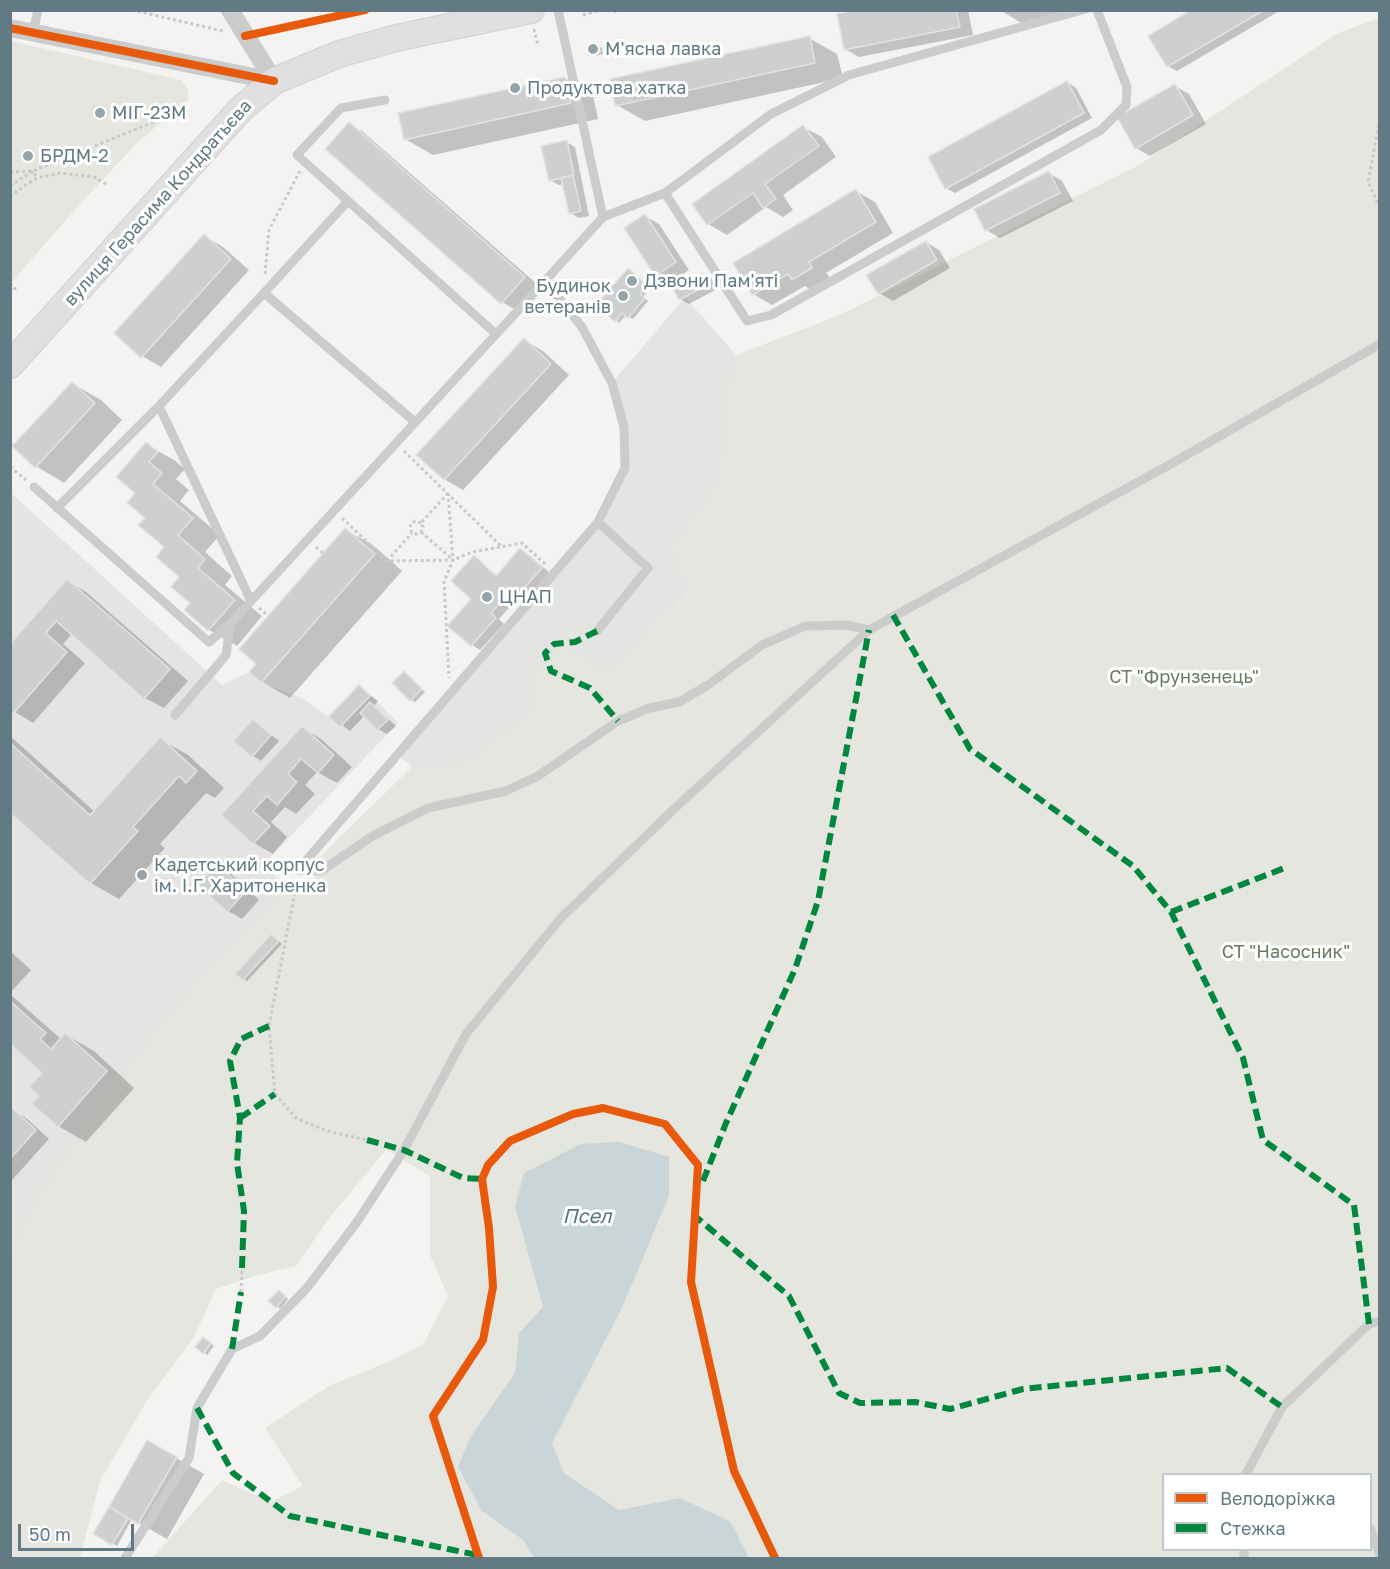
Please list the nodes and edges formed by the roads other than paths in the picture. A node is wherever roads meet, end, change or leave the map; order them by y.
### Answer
1 (38, 10) edge
2 (230, 10) edge
3 (558, 10) edge
4 (1082, 10) edge
5 (1097, 10) edge
6 (532, 19) edge
7 (10, 28) edge
8 (33, 32) junction
9 (274, 81) junction
10 (385, 100) dead end
11 (665, 192) junction
12 (348, 201) junction
13 (603, 217) junction
14 (545, 280) junction
15 (264, 293) junction
16 (496, 334) junction
17 (1380, 344) edge
18 (10, 365) edge
19 (159, 406) junction
20 (415, 422) junction
21 (34, 487) road end
22 (57, 508) junction
23 (598, 522) junction
24 (251, 602) junction
25 (230, 624) junction
26 (869, 630) junction
27 (597, 631) dead end
28 (175, 716) dead end
29 (1380, 1321) edge
30 (1247, 1473) edge
31 (1372, 1531) edge
32 (1380, 1555) edge
33 (125, 1558) edge

1 - 8 lane
2 - 9 street
3 - 13 lane
4 - 11 lane
5 - 11 lane
6 - 9 main road, вулиця Герасима Кондратьєва
7 - 8 street
8 - 9 street
9 - 18 main road, вулиця Герасима Кондратьєва
10 - 12 lane
11 - 13 lane
12 - 15 lane
12 - 16 lane
13 - 14 lane
14 - 16 lane
14 - 23 lane
15 - 19 lane
15 - 20 lane
16 - 20 lane
17 - 26 lane
19 - 22 lane
19 - 24 lane
20 - 24 lane
21 - 22 lane
22 - 25 lane
23 - 26 lane
23 - 27 lane
24 - 25 lane
25 - 28 lane
26 - 33 lane
29 - 30 lane
31 - 32 lane

